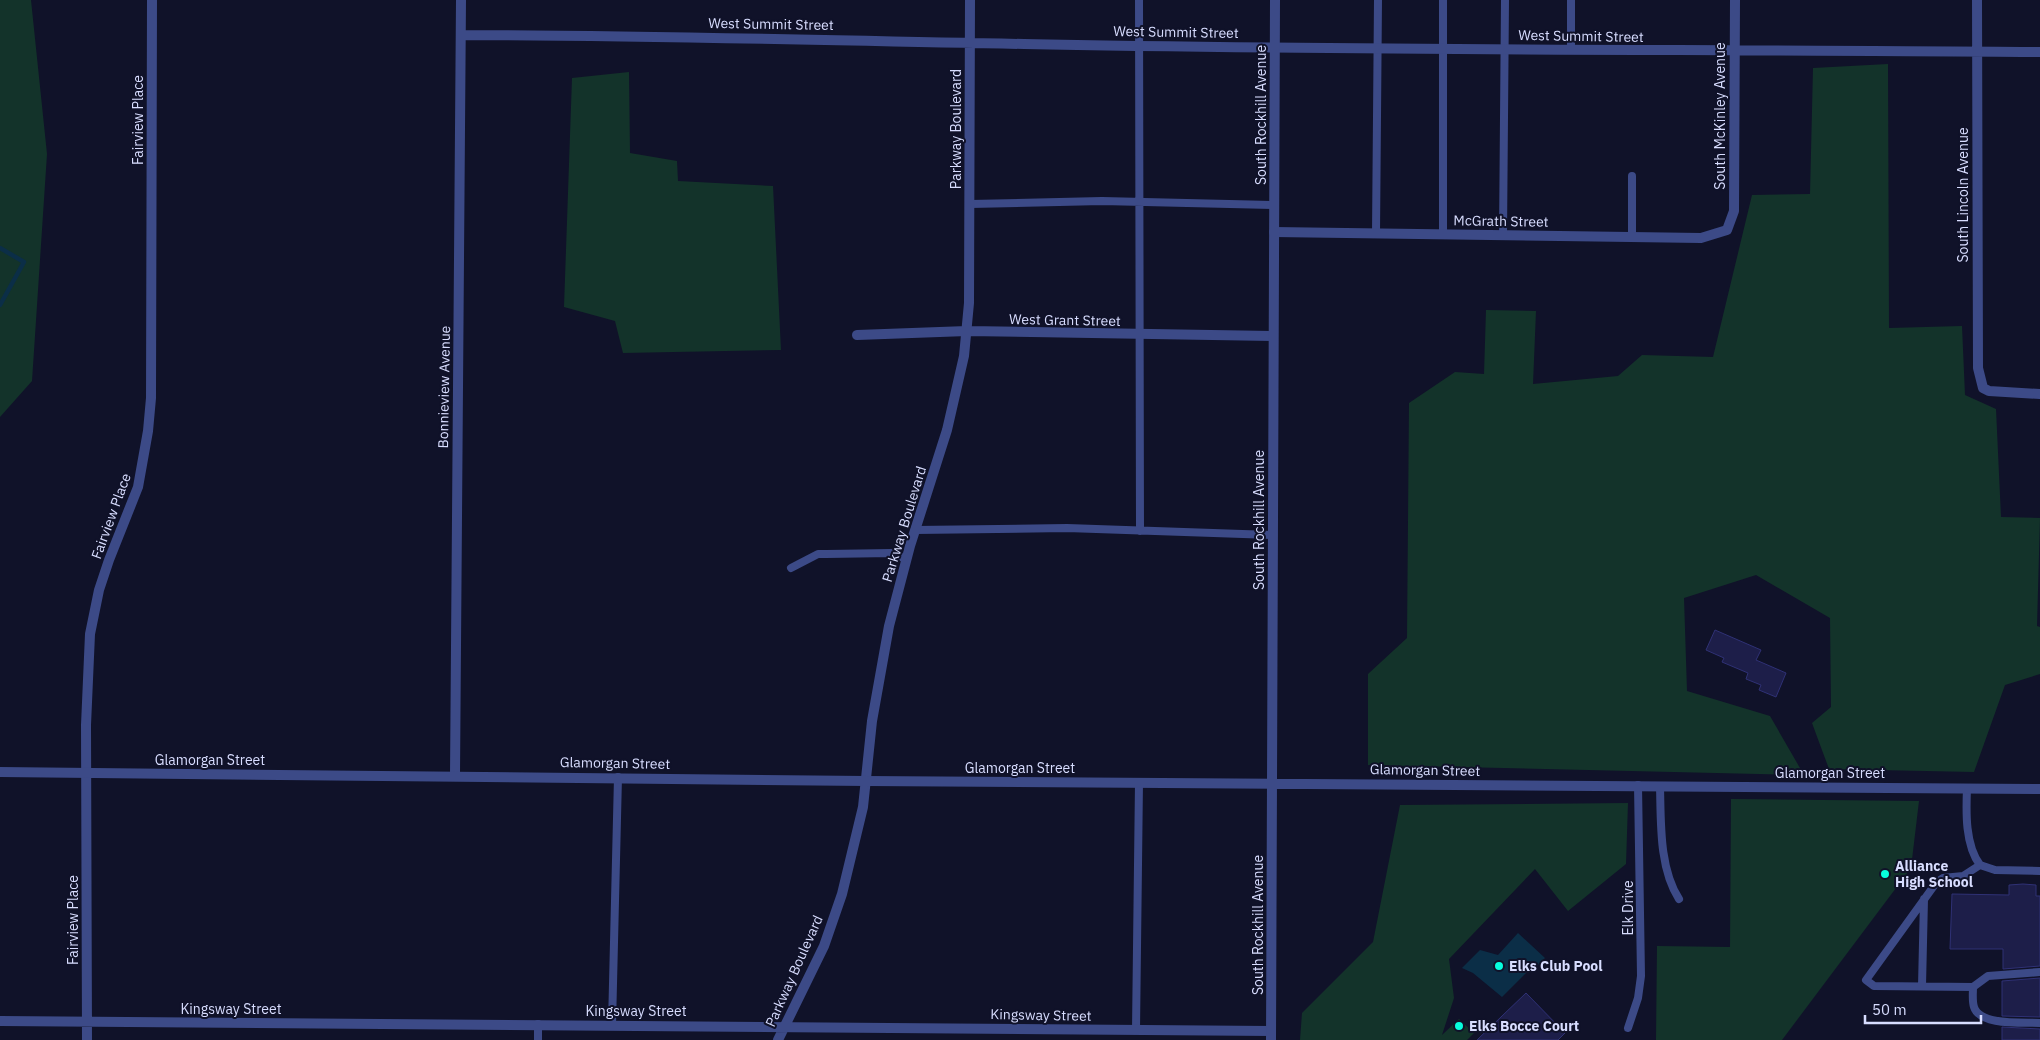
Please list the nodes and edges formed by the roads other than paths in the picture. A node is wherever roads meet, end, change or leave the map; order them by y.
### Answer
1 (152, 0) edge
2 (461, 0) edge
3 (970, 0) edge
4 (1139, 0) edge
5 (1275, 0) edge
6 (1378, 0) edge
7 (1443, 0) edge
8 (1505, 0) edge
9 (1571, 0) edge
10 (1735, 0) edge
11 (1977, 0) edge
12 (461, 35) junction
13 (970, 42) junction
14 (1139, 45) junction
15 (1275, 47) junction
16 (1377, 48) junction
17 (1443, 48) junction
18 (1505, 49) junction
19 (1571, 50) junction
20 (1734, 52) junction
21 (1977, 52) junction
22 (2040, 52) edge
23 (1632, 176) dead end
24 (1140, 202) junction
25 (970, 204) junction
26 (1274, 205) junction
27 (1727, 230) joint
28 (1274, 232) junction
29 (1376, 233) junction
30 (1443, 234) junction
31 (1503, 235) junction
32 (1632, 237) junction
33 (967, 332) junction
34 (858, 335) dead end
35 (1139, 335) junction
36 (1273, 336) junction
37 (2040, 394) edge
38 (915, 530) junction
39 (1140, 531) junction
40 (1272, 535) junction
41 (906, 559) junction
42 (791, 568) dead end
43 (0, 772) edge
44 (87, 773) junction
45 (455, 775) junction
46 (618, 777) junction
47 (866, 781) junction
48 (1139, 782) junction
49 (1273, 782) junction
50 (1638, 785) junction
51 (1660, 786) junction
52 (1966, 788) junction
53 (2040, 789) edge
54 (1980, 865) junction
55 (2040, 871) edge
56 (1679, 899) dead end
57 (1924, 900) junction
58 (2040, 972) edge
59 (1922, 986) junction
60 (1973, 987) junction
61 (0, 1020) edge
62 (87, 1022) junction
63 (2040, 1023) edge
64 (538, 1024) junction
65 (612, 1024) junction
66 (786, 1026) junction
67 (1628, 1028) dead end
68 (1136, 1030) junction
69 (1271, 1036) edge
70 (87, 1040) edge
71 (538, 1040) edge
72 (778, 1040) edge

1 - 44 street, Fairview Place
2 - 12 street, Bonnieview Avenue
3 - 13 street, Parkway Boulevard
4 - 14 lane
5 - 15 street, South Rockhill Avenue
6 - 16 lane
7 - 17 lane
8 - 18 lane
9 - 19 lane
10 - 20 street, South McKinley Avenue
11 - 21 street, South Lincoln Avenue
12 - 13 street, West Summit Street
12 - 45 street, Bonnieview Avenue
13 - 14 street, West Summit Street
13 - 25 street, Parkway Boulevard
14 - 15 street, West Summit Street
14 - 24 lane
15 - 16 street, West Summit Street
15 - 26 street, South Rockhill Avenue
16 - 17 street, West Summit Street
16 - 29 lane
17 - 18 street, West Summit Street
17 - 30 lane
18 - 19 street, West Summit Street
18 - 31 lane
19 - 20 street, West Summit Street
20 - 21 street, West Summit Street
20 - 27 street, South McKinley Avenue
21 - 22 street, West Summit Street
21 - 37 street, South Lincoln Avenue
23 - 32 lane
24 - 25 lane
24 - 26 lane
24 - 35 lane
25 - 33 street, Parkway Boulevard
26 - 28 street, South Rockhill Avenue
27 - 32 street, McGrath Street
28 - 29 street, McGrath Street
28 - 36 street, South Rockhill Avenue
29 - 30 street, McGrath Street
30 - 31 street, McGrath Street
31 - 32 street, McGrath Street
33 - 34 street, West Grant Street
33 - 35 street, West Grant Street
33 - 38 street, Parkway Boulevard
35 - 36 street, West Grant Street
35 - 39 lane
36 - 40 street, South Rockhill Avenue
38 - 39 lane
38 - 41 street, Parkway Boulevard
39 - 40 lane
40 - 49 street, South Rockhill Avenue
41 - 42 lane
41 - 47 street, Parkway Boulevard
43 - 44 street, Glamorgan Street
44 - 45 street, Glamorgan Street
44 - 62 street, Fairview Place
45 - 46 street, Glamorgan Street
46 - 47 street, Glamorgan Street
46 - 65 lane
47 - 48 street, Glamorgan Street
47 - 66 street, Parkway Boulevard
48 - 49 street, Glamorgan Street
48 - 68 lane
49 - 50 street, Glamorgan Street
49 - 69 street, South Rockhill Avenue
50 - 51 street, Glamorgan Street
50 - 67 lane, Elk Drive
51 - 52 street, Glamorgan Street
51 - 56 lane
52 - 53 street, Glamorgan Street
52 - 54 lane
54 - 55 lane
54 - 57 lane
57 - 59 lane
57 - 59 lane
58 - 60 lane
59 - 60 lane
60 - 63 lane
61 - 62 street, Kingsway Street
62 - 64 street, Kingsway Street
62 - 70 street, Fairview Place
64 - 65 street, Kingsway Street
64 - 71 lane
65 - 66 street, Kingsway Street
66 - 68 street, Kingsway Street
66 - 72 street, Parkway Boulevard
68 - 69 street, Kingsway Street

